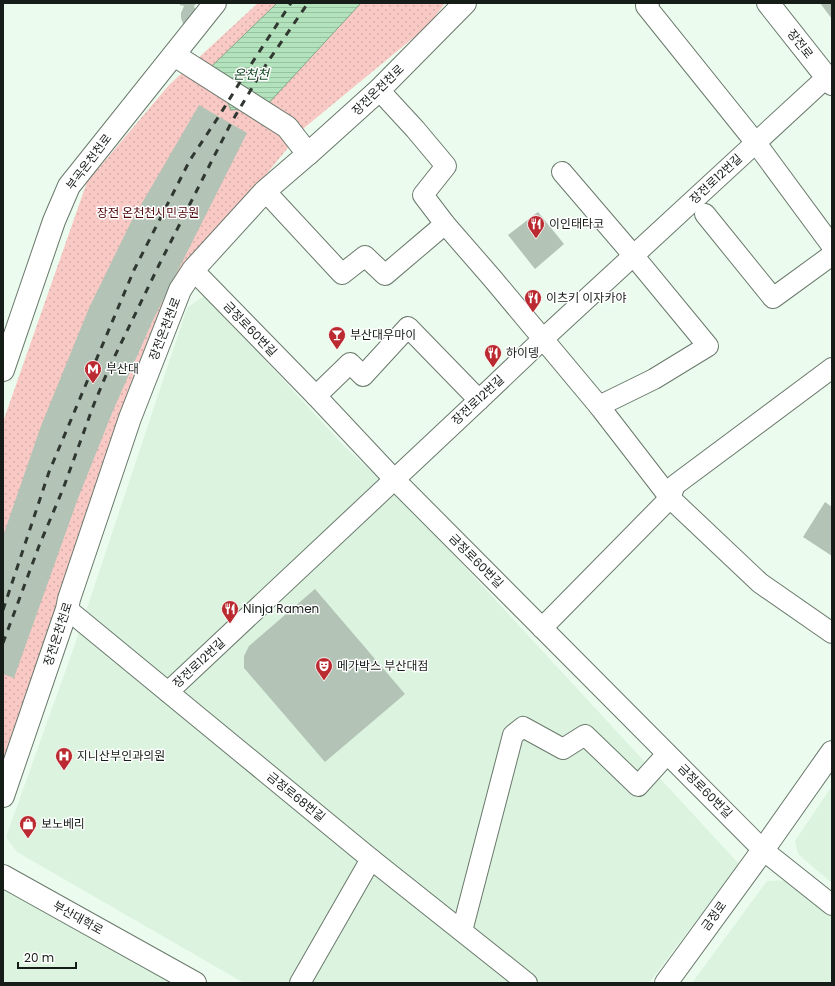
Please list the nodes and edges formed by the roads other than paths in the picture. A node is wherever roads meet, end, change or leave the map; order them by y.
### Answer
1 (215, 3) edge
2 (465, 3) edge
3 (649, 3) edge
4 (768, 3) edge
5 (180, 59) junction
6 (829, 81) edge
7 (379, 90) junction
8 (756, 143) junction
9 (308, 154) junction
10 (562, 172) dead end
11 (265, 191) junction
12 (705, 214) dead end
13 (445, 224) junction
14 (832, 246) edge
15 (633, 255) junction
16 (832, 255) edge
17 (193, 270) junction
18 (543, 339) junction
19 (832, 368) edge
20 (3, 370) edge
21 (316, 396) junction
22 (479, 400) junction
23 (599, 406) junction
24 (394, 479) junction
25 (670, 498) junction
26 (67, 609) junction
27 (542, 628) junction
28 (832, 633) edge
29 (168, 692) junction
30 (832, 752) edge
31 (667, 754) junction
32 (3, 796) edge
33 (763, 850) junction
34 (370, 859) junction
35 (3, 876) edge
36 (832, 905) edge
37 (462, 932) junction
38 (195, 983) edge
39 (300, 983) edge
40 (527, 983) edge
41 (666, 983) edge

1 - 5 main road, 부곡온천천로
2 - 7 main road, 장전온천천로
3 - 8 street
4 - 6 main road, 장전로
5 - 9 main road
5 - 20 main road, 부곡온천천로
6 - 8 street, 장전로12번길
7 - 9 main road, 장전온천천로
7 - 13 street
8 - 14 street
8 - 15 street, 장전로12번길
9 - 11 main road, 장전온천천로
10 - 15 street
11 - 13 street
11 - 17 main road, 장전온천천로
12 - 16 street
13 - 18 street
15 - 18 street, 장전로12번길
15 - 23 street
17 - 21 street, 금정로60번길
17 - 26 main road, 장전온천천로
18 - 22 street, 장전로12번길
18 - 23 street
19 - 25 street
21 - 22 street
21 - 24 street, 금정로60번길
22 - 24 street, 장전로12번길
23 - 25 street
24 - 27 street, 금정로60번길
24 - 29 street, 장전로12번길
25 - 27 street
25 - 28 street
26 - 29 street, 금정로68번길
26 - 32 main road, 장전온천천로
27 - 31 street, 금정로60번길
29 - 34 street, 금정로68번길
30 - 33 main road, 금정로
31 - 33 street, 금정로60번길
31 - 37 street
33 - 36 street
33 - 41 main road, 금정로
34 - 37 street, 금정로68번길
34 - 39 street
35 - 38 main road, 부산대학로
37 - 40 street, 금정로68번길

